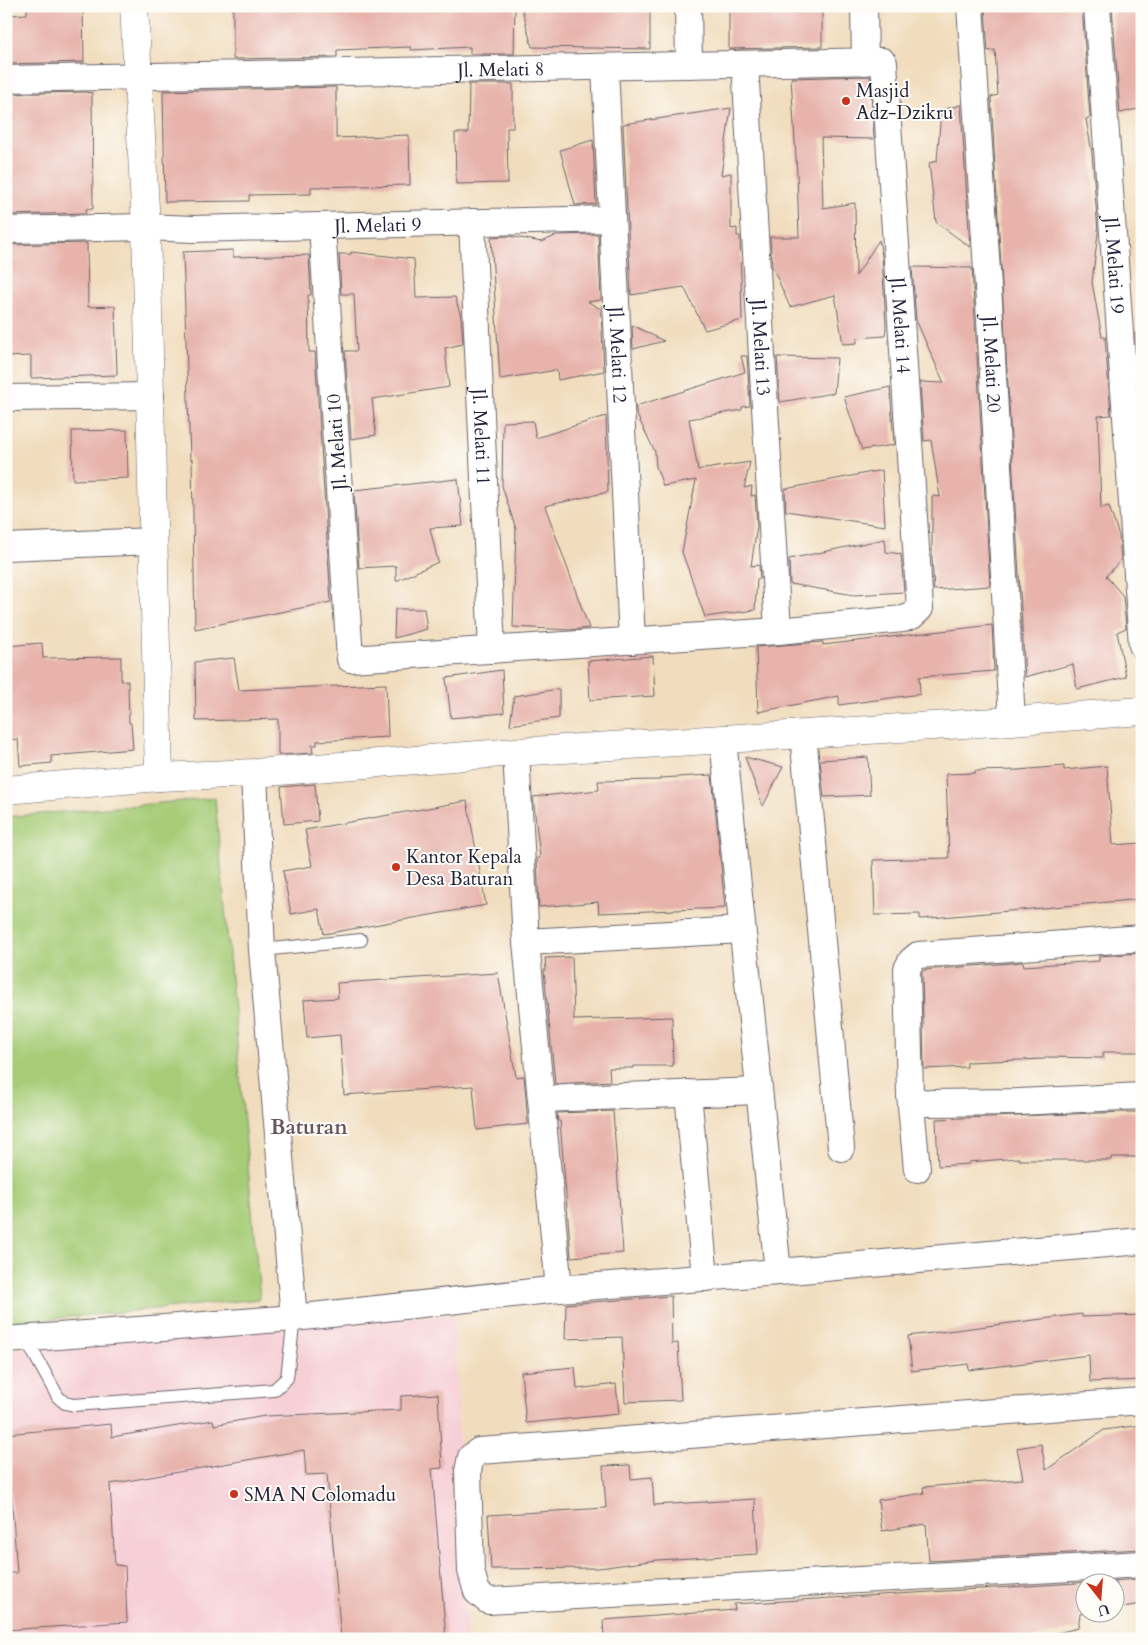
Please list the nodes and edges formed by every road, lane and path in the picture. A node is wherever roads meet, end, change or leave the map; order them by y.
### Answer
1 (134, 6) edge
2 (688, 6) edge
3 (864, 6) edge
4 (970, 6) edge
5 (1097, 6) edge
6 (864, 62) junction
7 (745, 64) junction
8 (689, 65) junction
9 (605, 67) junction
10 (137, 77) junction
11 (6, 79) edge
12 (612, 219) junction
13 (472, 222) junction
14 (322, 226) junction
15 (146, 227) junction
16 (6, 230) edge
17 (151, 396) junction
18 (6, 398) edge
19 (153, 541) junction
20 (6, 547) edge
21 (778, 631) junction
22 (632, 641) junction
23 (1142, 645) edge
24 (492, 650) junction
25 (1142, 711) edge
26 (1012, 721) junction
27 (803, 734) junction
28 (723, 740) junction
29 (516, 752) junction
30 (254, 773) junction
31 (159, 777) junction
32 (6, 790) edge
33 (742, 930) junction
34 (1142, 938) edge
35 (361, 940) dead end
36 (526, 942) junction
37 (262, 950) junction
38 (759, 1090) junction
39 (688, 1093) junction
40 (910, 1095) junction
41 (1142, 1096) edge
42 (542, 1099) junction
43 (841, 1148) dead end
44 (917, 1169) dead end
45 (1142, 1241) edge
46 (778, 1272) junction
47 (705, 1278) junction
48 (559, 1289) junction
49 (294, 1318) junction
50 (16, 1340) edge
51 (1142, 1401) edge
52 (1142, 1564) edge

1 - 10 street
2 - 8 street
3 - 6 street
4 - 26 street, Jl. Melati 20
5 - 23 street, Jl. Melati 19
6 - 7 street, Jl. Melati 8
6 - 21 street, Jl. Melati 14
7 - 8 street, Jl. Melati 8
7 - 21 street, Jl. Melati 13
8 - 9 street, Jl. Melati 8
9 - 10 street, Jl. Melati 8
9 - 12 street, Jl. Melati 12
10 - 11 street, Jl. Melati 8
10 - 15 street
12 - 13 street, Jl. Melati 9
12 - 22 street, Jl. Melati 12
13 - 14 street, Jl. Melati 9
13 - 24 street, Jl. Melati 11
14 - 15 street, Jl. Melati 9
14 - 24 street, Jl. Melati 10
15 - 16 street, Jl. Melati 9
15 - 17 street
17 - 18 street
17 - 19 street
19 - 20 street
19 - 31 street
21 - 22 street
22 - 24 street
25 - 26 street
26 - 27 street
27 - 28 street
27 - 43 street
28 - 29 street
28 - 33 street
29 - 30 street
29 - 36 street
30 - 31 street
30 - 37 street
31 - 32 street
33 - 36 street
33 - 38 street
34 - 40 street
35 - 37 lane
36 - 42 street
37 - 49 street
38 - 39 street
38 - 46 street
39 - 42 street
39 - 47 street
40 - 41 street
40 - 44 street
42 - 48 street
45 - 46 street
46 - 47 street
47 - 48 street
48 - 49 street
49 - 50 street
49 - 50 lane
51 - 52 street

